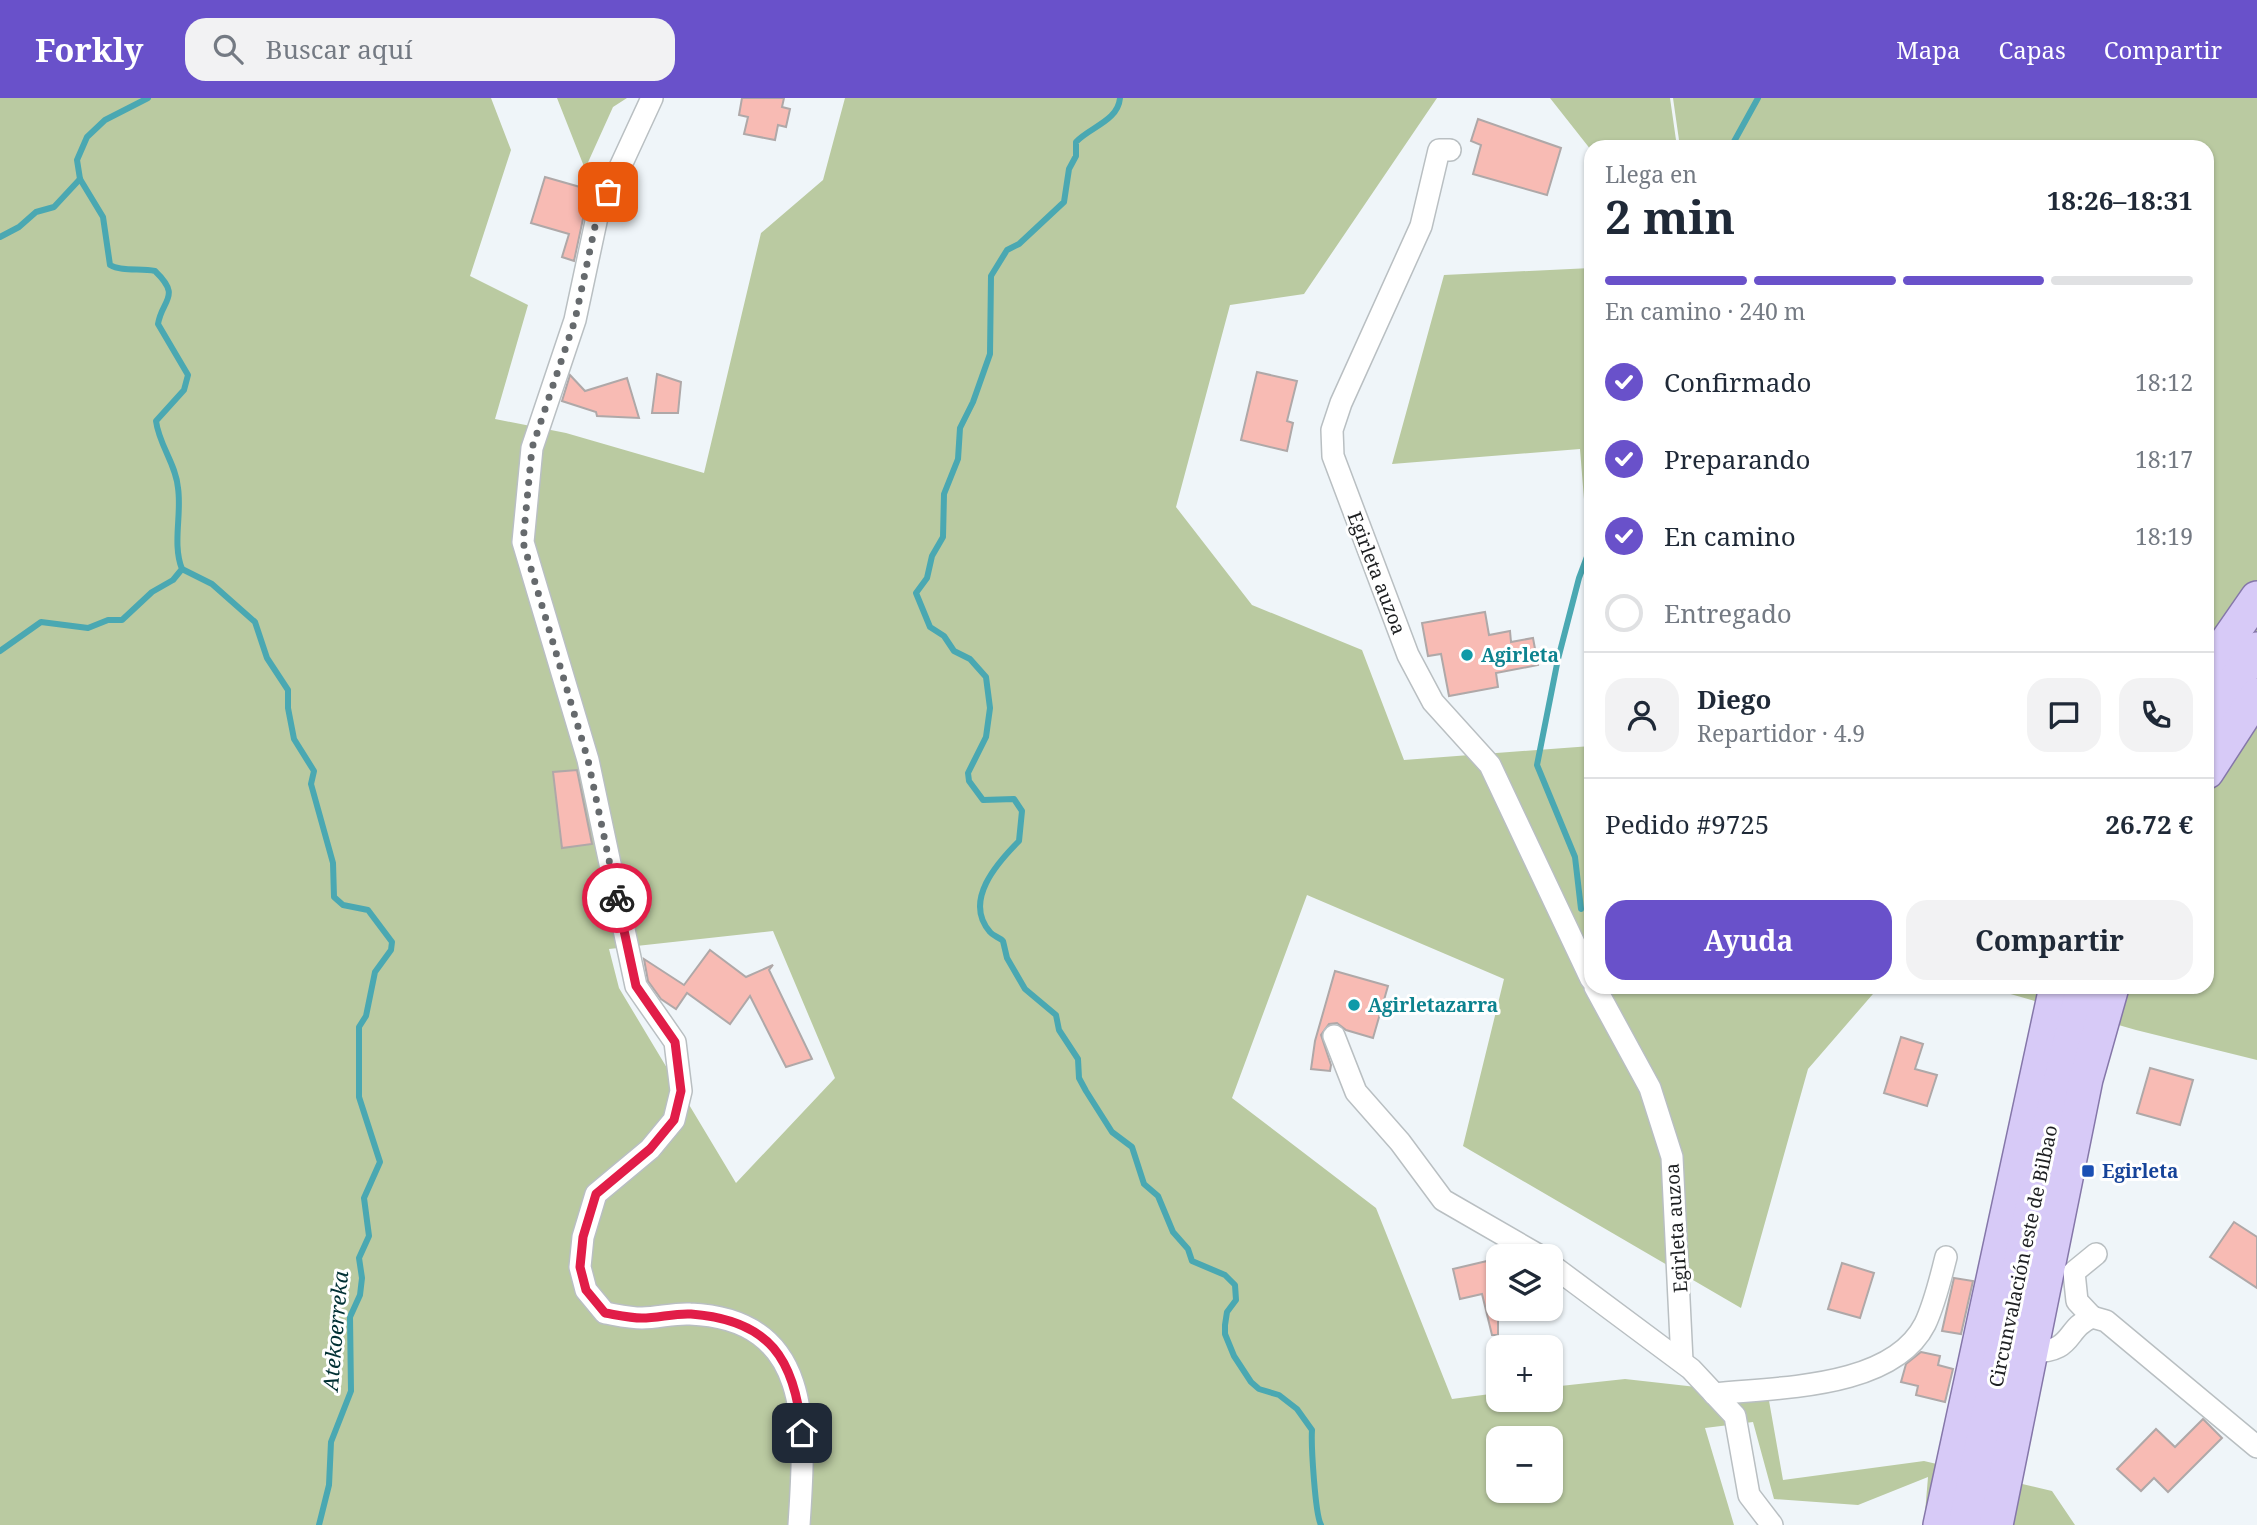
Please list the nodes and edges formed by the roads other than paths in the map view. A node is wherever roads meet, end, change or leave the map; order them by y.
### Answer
1 (652, 98) edge
2 (1451, 150) dead end
3 (2257, 598) edge
4 (2257, 649) edge
5 (2214, 660) edge
6 (2257, 695) edge
7 (2214, 711) edge
8 (2214, 761) edge
9 (1584, 964) edge
10 (1599, 994) edge
11 (2054, 994) edge
12 (2082, 994) edge
13 (2110, 994) edge
14 (1334, 1036) dead end
15 (1519, 1244) edge
16 (2087, 1250) dead end
17 (1946, 1257) dead end
18 (1563, 1274) edge
19 (2092, 1317) junction
20 (2031, 1352) junction
21 (1682, 1361) junction
22 (1714, 1394) junction
23 (2257, 1447) edge
24 (799, 1525) edge
25 (1772, 1525) edge
26 (1940, 1525) edge
27 (1965, 1525) edge
28 (1996, 1525) edge

1 - 24 street
2 - 9 street, Egirleta auzoa
3 - 5 main road
4 - 7 main road
6 - 8 main road
10 - 21 street, Egirleta auzoa
11 - 26 main road, Circunvalación este de Bilbao
12 - 27 main road, Circunvalación este de Bilbao
13 - 20 main road
14 - 15 street
16 - 19 street
17 - 22 street
18 - 21 street
19 - 20 street
19 - 23 street
20 - 28 main road
21 - 22 street
22 - 25 street

